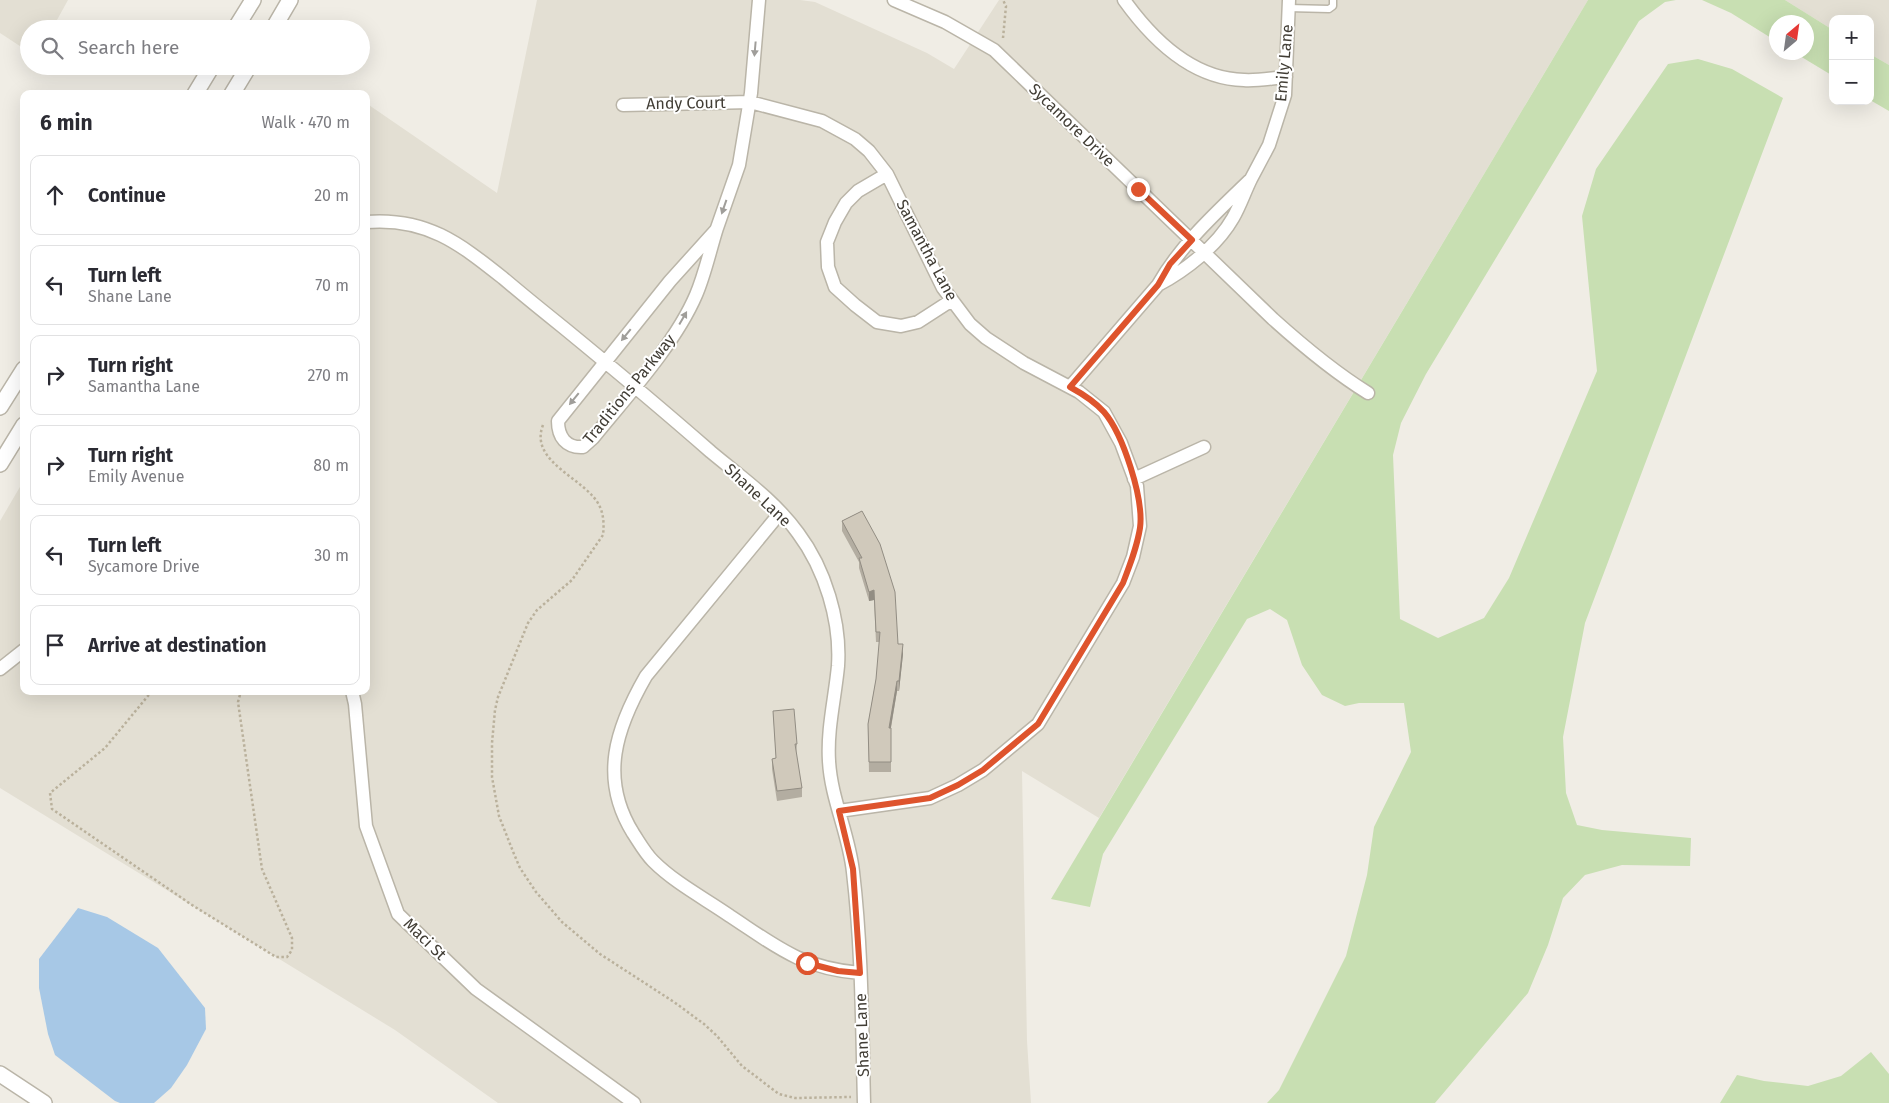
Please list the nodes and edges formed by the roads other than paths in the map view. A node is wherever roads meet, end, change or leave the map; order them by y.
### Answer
1 (253, 0) edge
2 (290, 0) edge
3 (759, 0) edge
4 (894, 0) edge
5 (1124, 0) edge
6 (1333, 0) edge
7 (1289, 4) edge
8 (241, 20) edge
9 (278, 20) edge
10 (207, 75) edge
11 (244, 75) edge
12 (1286, 77) junction
13 (197, 90) edge
14 (234, 90) edge
15 (750, 102) junction
16 (623, 105) dead end
17 (887, 174) junction
18 (1251, 178) junction
19 (370, 222) edge
20 (716, 228) junction
21 (1192, 240) junction
22 (1204, 251) junction
23 (1158, 285) junction
24 (952, 300) junction
25 (604, 361) junction
26 (20, 375) edge
27 (634, 386) junction
28 (1070, 387) junction
29 (1368, 393) dead end
30 (0, 407) edge
31 (20, 432) edge
32 (1204, 446) dead end
33 (0, 464) edge
34 (1134, 478) junction
35 (780, 513) junction
36 (20, 653) edge
37 (0, 670) edge
38 (353, 695) edge
39 (839, 811) junction
40 (860, 973) junction
41 (0, 1074) edge
42 (44, 1103) edge
43 (634, 1103) edge
44 (864, 1103) edge

1 - 8 street
2 - 9 street
3 -> 15 street, Traditions Parkway
4 - 21 street, Sycamore Drive
5 - 12 street
6 - 7 lane
7 - 12 street, Emily Lane
10 - 13 street
11 - 14 street
12 - 18 street, Emily Lane
15 - 16 street, Andy Court
15 - 17 street, Samantha Lane
15 -> 20 street, Traditions Parkway
17 - 24 street, Samantha Lane
17 - 24 street
18 - 21 street, Emily Lane
18 - 22 street, Emily Lane
19 - 25 street, Shane Lane
20 -> 25 street, Traditions Parkway
27 -> 20 street, Traditions Parkway
21 - 22 street, Sycamore Drive
21 - 23 street, Emily Lane
22 - 23 street, Emily Lane
22 - 29 street, Sycamore Drive
23 - 28 street
24 - 28 street, Samantha Lane
25 - 27 street, Shane Lane
25 -> 27 street, Traditions Parkway
26 - 30 street
27 - 35 street, Shane Lane
28 - 34 street, Samantha Lane
31 - 33 street
32 - 34 street
34 - 39 street, Samantha Lane
35 - 39 street, Shane Lane
35 - 40 street
36 - 37 street
38 - 43 street, Maci St
39 - 40 street, Shane Lane
40 - 44 street, Shane Lane
41 - 42 street

